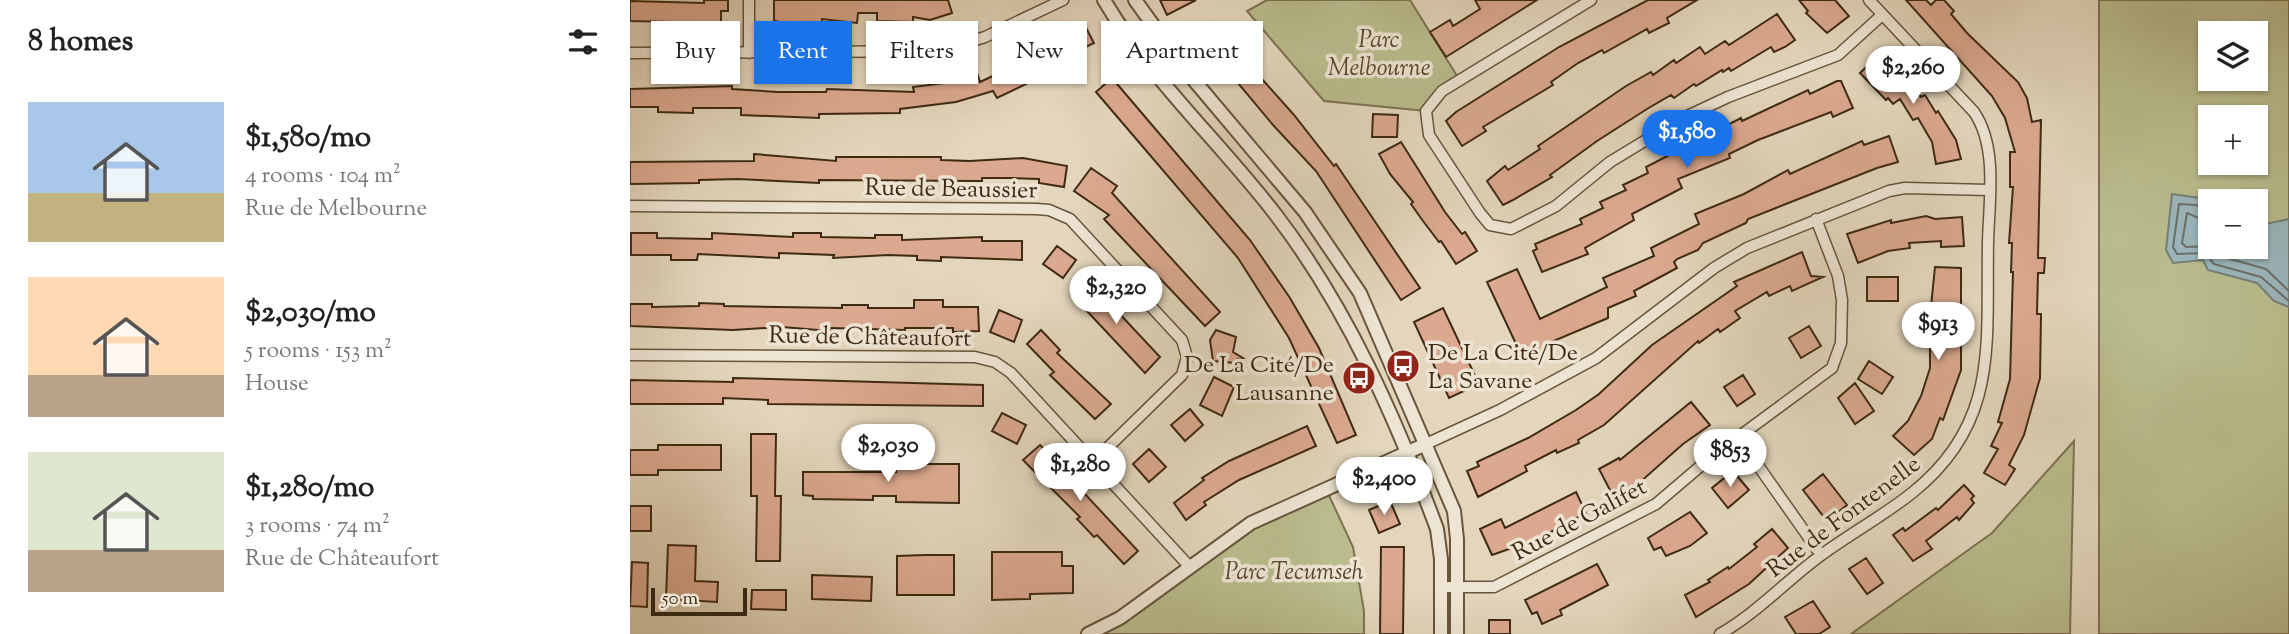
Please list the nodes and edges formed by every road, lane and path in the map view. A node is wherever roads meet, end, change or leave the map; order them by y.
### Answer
1 (750, 0) edge
2 (1063, 0) edge
3 (1104, 0) edge
4 (1135, 0) edge
5 (1591, 0) edge
6 (1869, 0) edge
7 (1882, 15) junction
8 (630, 53) edge
9 (749, 53) junction
10 (1989, 190) junction
11 (630, 206) edge
12 (1816, 219) junction
13 (630, 355) edge
14 (1738, 438) junction
15 (1426, 444) junction
16 (1405, 453) junction
17 (1094, 461) junction
18 (1821, 555) junction
19 (1189, 566) junction
20 (1441, 587) junction
21 (1457, 589) junction
22 (1088, 634) edge
23 (1441, 634) edge
24 (1457, 634) edge
25 (1720, 634) edge

1 - 9 street
2 - 9 street
3 - 16 street
4 - 15 street
5 - 7 street
6 - 7 street, Rue de Fontenelle
7 - 10 street, Rue de Fontenelle
8 - 9 street
10 - 12 street
10 - 18 street, Rue de Fontenelle
11 - 17 street, Rue de Beaussier
12 - 14 street, Rue de Galifet
12 - 15 street
13 - 17 street, Rue de Châteaufort
14 - 18 street
14 - 21 street, Rue de Galifet
15 - 16 street
15 - 21 street
16 - 19 street
16 - 20 street
17 - 19 street, Rue de Châteaufort
18 - 25 street, Rue de Fontenelle
19 - 22 street
20 - 21 street, Rue de Galifet
20 - 23 street
21 - 24 street

